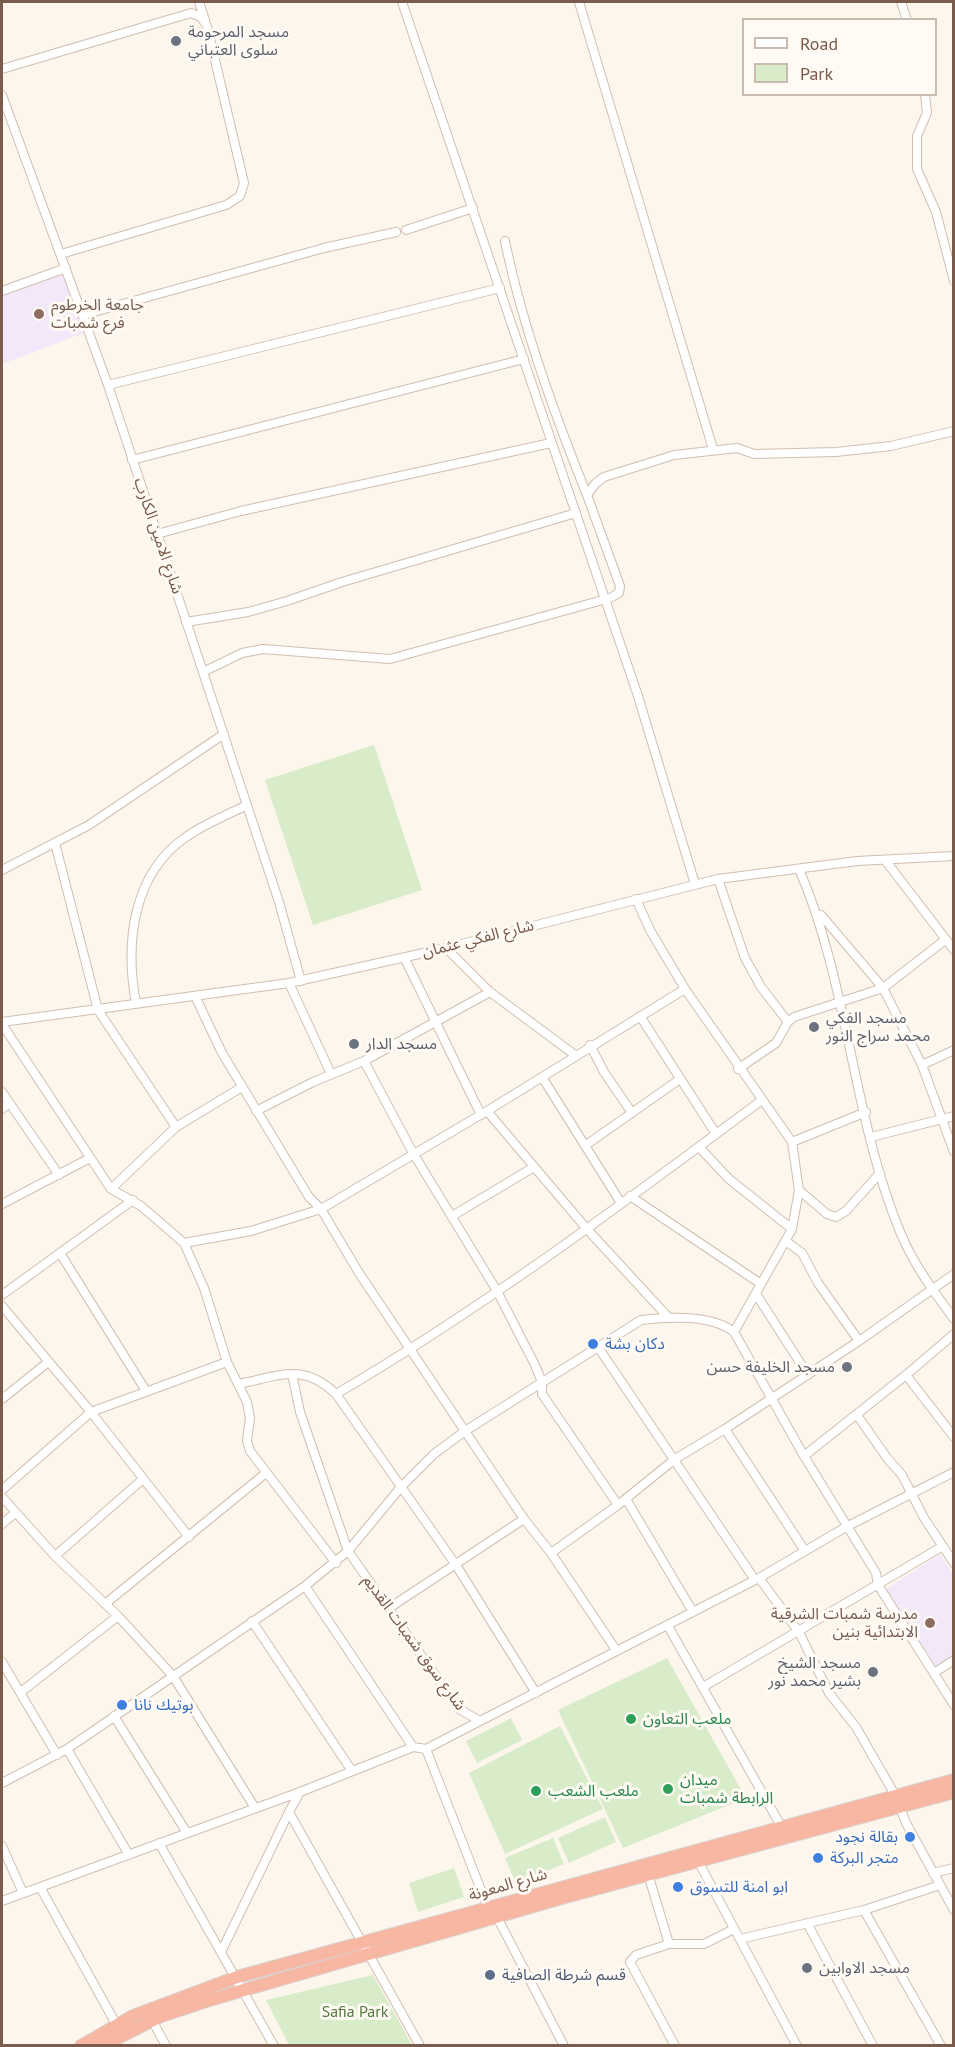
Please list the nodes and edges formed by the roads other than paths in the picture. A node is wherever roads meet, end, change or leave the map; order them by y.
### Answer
1 (199, 2) edge
2 (402, 2) edge
3 (579, 2) edge
4 (901, 2) edge
5 (906, 18) edge
6 (207, 26) junction
7 (2, 69) edge
8 (2, 95) edge
9 (925, 96) edge
10 (473, 208) junction
11 (406, 230) dead end
12 (396, 232) dead end
13 (505, 241) dead end
14 (61, 254) junction
15 (66, 268) junction
16 (954, 281) edge
17 (500, 288) junction
18 (2, 291) edge
19 (83, 315) junction
20 (524, 358) junction
21 (108, 385) junction
22 (954, 431) edge
23 (551, 443) junction
24 (713, 448) junction
25 (132, 460) junction
26 (587, 495) junction
27 (576, 513) junction
28 (157, 534) junction
29 (605, 599) junction
30 (186, 622) junction
31 (203, 672) junction
32 (224, 734) junction
33 (247, 805) junction
34 (55, 843) junction
35 (954, 855) edge
36 (885, 860) junction
37 (799, 868) junction
38 (2, 870) edge
39 (718, 879) junction
40 (695, 884) junction
41 (636, 899) junction
42 (818, 912) junction
43 (945, 940) junction
44 (446, 948) junction
45 (954, 950) edge
46 (404, 957) junction
47 (301, 981) junction
48 (289, 983) junction
49 (685, 988) junction
50 (883, 988) junction
51 (490, 992) junction
52 (195, 996) junction
53 (838, 1002) junction
54 (136, 1003) junction
55 (98, 1010) junction
56 (640, 1017) junction
57 (788, 1022) junction
58 (2, 1023) edge
59 (434, 1023) junction
60 (590, 1045) junction
61 (954, 1050) edge
62 (575, 1055) junction
63 (364, 1061) junction
64 (922, 1065) junction
65 (738, 1069) junction
66 (331, 1074) junction
67 (542, 1077) junction
68 (680, 1079) junction
69 (242, 1087) junction
70 (2, 1092) edge
71 (762, 1100) junction
72 (9, 1103) junction
73 (2, 1109) edge
74 (256, 1111) junction
75 (866, 1112) junction
76 (484, 1113) junction
77 (632, 1113) junction
78 (954, 1116) edge
79 (941, 1119) junction
80 (176, 1127) junction
81 (716, 1134) junction
82 (871, 1137) junction
83 (792, 1142) junction
84 (586, 1145) junction
85 (699, 1147) junction
86 (954, 1152) edge
87 (413, 1153) junction
88 (90, 1158) junction
89 (534, 1167) junction
90 (880, 1173) junction
91 (58, 1175) junction
92 (111, 1189) junction
93 (799, 1190) junction
94 (630, 1196) junction
95 (133, 1200) junction
96 (621, 1203) junction
97 (2, 1204) edge
98 (321, 1209) junction
99 (452, 1216) junction
100 (586, 1228) junction
101 (792, 1229) junction
102 (787, 1242) junction
103 (184, 1243) junction
104 (60, 1253) junction
105 (954, 1274) edge
106 (761, 1284) junction
107 (497, 1291) junction
108 (933, 1291) junction
109 (756, 1294) junction
110 (2, 1295) edge
111 (2, 1306) edge
112 (668, 1317) junction
113 (954, 1319) edge
114 (734, 1332) junction
115 (954, 1334) edge
116 (859, 1341) junction
117 (598, 1347) junction
118 (412, 1349) junction
119 (226, 1362) junction
120 (47, 1363) junction
121 (292, 1374) junction
122 (808, 1375) junction
123 (906, 1375) junction
124 (542, 1382) junction
125 (239, 1384) junction
126 (146, 1391) junction
127 (336, 1394) junction
128 (2, 1399) edge
129 (771, 1399) junction
130 (91, 1412) junction
131 (857, 1415) junction
132 (725, 1429) junction
133 (465, 1431) junction
134 (954, 1437) edge
135 (804, 1456) junction
136 (675, 1459) junction
137 (954, 1472) edge
138 (266, 1473) junction
139 (142, 1479) junction
140 (401, 1487) junction
141 (2, 1490) edge
142 (912, 1492) junction
143 (2, 1497) edge
144 (626, 1499) junction
145 (618, 1505) junction
146 (15, 1513) junction
147 (524, 1519) junction
148 (2, 1524) edge
149 (846, 1527) junction
150 (189, 1537) junction
151 (943, 1546) junction
152 (348, 1551) junction
153 (805, 1551) junction
154 (551, 1552) junction
155 (55, 1556) junction
156 (336, 1563) junction
157 (954, 1563) edge
158 (456, 1565) junction
159 (757, 1579) junction
160 (878, 1585) junction
161 (305, 1586) junction
162 (105, 1604) junction
163 (389, 1608) junction
164 (693, 1612) junction
165 (118, 1616) junction
166 (252, 1621) junction
167 (668, 1626) junction
168 (798, 1632) junction
169 (616, 1650) junction
170 (954, 1660) edge
171 (2, 1662) edge
172 (934, 1673) junction
173 (173, 1676) junction
174 (703, 1687) junction
175 (21, 1692) junction
176 (536, 1693) junction
177 (954, 1705) edge
178 (114, 1716) junction
179 (480, 1721) junction
180 (413, 1747) junction
181 (67, 1749) junction
182 (426, 1749) junction
183 (57, 1755) junction
184 (352, 1771) junction
185 (954, 1780) edge
186 (2, 1783) edge
187 (300, 1792) junction
188 (954, 1792) edge
189 (897, 1801) junction
190 (255, 1808) junction
191 (289, 1812) junction
192 (781, 1826) junction
193 (188, 1833) junction
194 (159, 1843) junction
195 (2, 1846) edge
196 (129, 1855) junction
197 (698, 1861) junction
198 (954, 1868) edge
199 (933, 1873) junction
200 (648, 1874) junction
201 (940, 1885) junction
202 (40, 1887) junction
203 (23, 1893) junction
204 (2, 1901) edge
205 (488, 1908) junction
206 (864, 1910) junction
207 (954, 1910) edge
208 (497, 1917) junction
209 (807, 1923) junction
210 (734, 1929) junction
211 (740, 1939) junction
212 (669, 1944) junction
213 (366, 1949) junction
214 (222, 1950) junction
215 (237, 1977) junction
216 (244, 1990) junction
217 (152, 2020) junction
218 (116, 2024) junction
219 (81, 2046) edge
220 (102, 2046) edge
221 (166, 2046) edge
222 (274, 2046) edge
223 (420, 2046) edge
224 (564, 2046) edge
225 (675, 2046) edge
226 (797, 2046) edge
227 (873, 2046) edge
228 (941, 2046) edge

1 - 6 street
2 - 10 street
3 - 24 street
4 - 5 street
6 - 7 street
6 - 14 street
8 - 14 street, شارع الامين الكارب
9 - 16 street
10 - 11 street
10 - 17 street
12 - 19 street
13 - 26 street
14 - 15 street, شارع الامين الكارب
15 - 18 street
15 - 19 street, شارع الامين الكارب
17 - 20 street
17 - 21 street
19 - 21 street, شارع الامين الكارب
20 - 23 street
20 - 25 street
21 - 25 street, شارع الامين الكارب
22 - 24 street
23 - 27 street
23 - 28 street
24 - 26 street
25 - 28 street, شارع الامين الكارب
26 - 29 street
27 - 29 street
27 - 30 street
28 - 30 street, شارع الامين الكارب
29 - 31 street
29 - 40 street
30 - 31 street, شارع الامين الكارب
31 - 32 street, شارع الامين الكارب
32 - 33 street, شارع الامين الكارب
32 - 34 street
33 - 47 street, شارع الامين الكارب
33 - 54 street
34 - 38 street
34 - 55 street
35 - 36 street, شارع الفكي عثمان
36 - 37 street, شارع الفكي عثمان
36 - 43 street
37 - 39 street, شارع الفكي عثمان
37 - 42 street
39 - 40 street, شارع الفكي عثمان
39 - 57 street
40 - 41 street, شارع الفكي عثمان
41 - 44 street, شارع الفكي عثمان
41 - 49 street
42 - 50 street
42 - 53 street
43 - 45 street
43 - 50 street
44 - 46 street, شارع الفكي عثمان
44 - 51 street
46 - 47 street, شارع الفكي عثمان
46 - 59 street
47 - 48 street, شارع الفكي عثمان
48 - 52 street, شارع الفكي عثمان
48 - 66 street
49 - 56 street
49 - 65 street
50 - 53 street
50 - 64 street
51 - 59 street
51 - 62 street
52 - 54 street, شارع الفكي عثمان
52 - 69 street
53 - 57 street
53 - 75 street
54 - 55 street, شارع الفكي عثمان
55 - 58 street, شارع الفكي عثمان
55 - 80 street
56 - 60 street
56 - 68 street
57 - 65 street
58 - 88 street
59 - 63 street
59 - 76 street
60 - 62 street
60 - 77 street
61 - 64 street
62 - 67 street
63 - 66 street
63 - 87 street
64 - 79 street
65 - 71 street
66 - 74 street
67 - 76 street
67 - 84 street
68 - 77 street
68 - 81 street
69 - 74 street
69 - 80 street
70 - 72 street
71 - 81 street
71 - 83 street
72 - 73 street
72 - 91 street
74 - 98 street
75 - 82 street
75 - 83 street
76 - 87 street
76 - 89 street
77 - 84 street
78 - 79 street
79 - 82 street
79 - 86 street
80 - 92 street
81 - 85 street
82 - 90 street
83 - 93 street
84 - 96 street
85 - 94 street
85 - 101 street
87 - 98 street
87 - 99 street
88 - 91 street
88 - 92 street
89 - 99 street
89 - 100 street
90 - 93 street
90 - 108 street
91 - 97 street
92 - 95 street
93 - 101 street
94 - 96 street
94 - 106 street
95 - 103 street
95 - 104 street
96 - 100 street
98 - 103 street
98 - 118 street
99 - 107 street
100 - 107 street
100 - 112 street
101 - 102 street
102 - 106 street
102 - 116 street
103 - 119 street
104 - 110 street
104 - 126 street
105 - 108 street
106 - 109 street
107 - 118 street
107 - 124 street
108 - 113 street
108 - 116 street
109 - 114 street
109 - 122 street
111 - 120 street
112 - 114 street
112 - 117 street
114 - 129 street
115 - 123 street
116 - 122 street
117 - 124 street
117 - 136 street
118 - 127 street
118 - 133 street
119 - 125 street
119 - 126 street
120 - 128 street
120 - 130 street
121 - 125 street
121 - 127 street
121 - 152 street, شارع سوق شمبات القديم
122 - 129 street
123 - 131 street
123 - 134 street
124 - 133 street
124 - 145 street
125 - 138 street
126 - 130 street
127 - 140 street
129 - 132 street
129 - 135 street
130 - 139 street
130 - 141 street
131 - 135 street
131 - 142 street
132 - 136 street
132 - 153 street
133 - 140 street
133 - 147 street
135 - 149 street
136 - 144 street
136 - 159 street
137 - 142 street, شارع سوق شمبات القديم
138 - 150 street
138 - 156 street
139 - 150 street
139 - 155 street
140 - 152 street
140 - 158 street
142 - 149 street, شارع سوق شمبات القديم
142 - 151 street
143 - 146 street
144 - 145 street
144 - 164 street
145 - 154 street
146 - 148 street
146 - 155 street
147 - 154 street
147 - 158 street
149 - 153 street, شارع سوق شمبات القديم
149 - 160 street
150 - 162 street
151 - 157 street
151 - 160 street
152 - 156 street
152 - 163 street, شارع سوق شمبات القديم
153 - 159 street, شارع سوق شمبات القديم
154 - 169 street
155 - 162 street
156 - 161 street
158 - 163 street
158 - 176 street
159 - 164 street, شارع سوق شمبات القديم
159 - 168 street
160 - 168 street
160 - 172 street
161 - 166 street
161 - 180 street
162 - 165 street
163 - 179 street, شارع سوق شمبات القديم
164 - 167 street, شارع سوق شمبات القديم
165 - 173 street
165 - 175 street
166 - 173 street
166 - 184 street
167 - 169 street, شارع سوق شمبات القديم
167 - 174 street
168 - 174 street
168 - 189 street
169 - 176 street, شارع سوق شمبات القديم
170 - 172 street
171 - 175 street
172 - 177 street
173 - 178 street
173 - 190 street
174 - 192 street
175 - 183 street
176 - 179 street, شارع سوق شمبات القديم
178 - 181 street
178 - 193 street
179 - 182 street
180 - 182 street
180 - 184 street
181 - 183 street
181 - 196 street
182 - 205 street
183 - 186 street
184 - 187 street
185 - 189 highway, شارع المعونة
187 - 190 street
187 - 191 street
188 - 189 highway, شارع المعونة
189 - 192 highway, شارع المعونة
189 - 197 highway, شارع المعونة
189 - 199 street
190 - 193 street
191 - 213 street
191 - 214 street
192 - 205 highway, شارع المعونة
193 - 194 street
194 - 196 street
194 - 214 street
195 - 203 street
196 - 202 street
197 - 200 highway, شارع المعونة
197 - 210 street
198 - 199 street
199 - 201 street
200 - 208 highway, شارع المعونة
200 - 212 street
201 - 206 street
201 - 207 street
202 - 203 street
202 - 218 street
203 - 204 street
205 - 208 street
205 - 213 highway, شارع المعونة
206 - 209 street
206 - 228 street
208 - 213 highway, شارع المعونة
208 - 224 street
209 - 211 street
209 - 227 street
210 - 211 street
210 - 212 street
211 - 226 street
212 - 225 street
213 - 215 highway, شارع المعونة
213 - 216 highway, شارع المعونة
213 - 223 street
214 - 215 street
215 - 216 street
215 - 218 highway, شارع المعونة
216 - 217 highway, شارع المعونة
216 - 222 street
217 - 220 highway, شارع المعونة
217 - 221 street
218 - 219 highway, شارع المعونة

